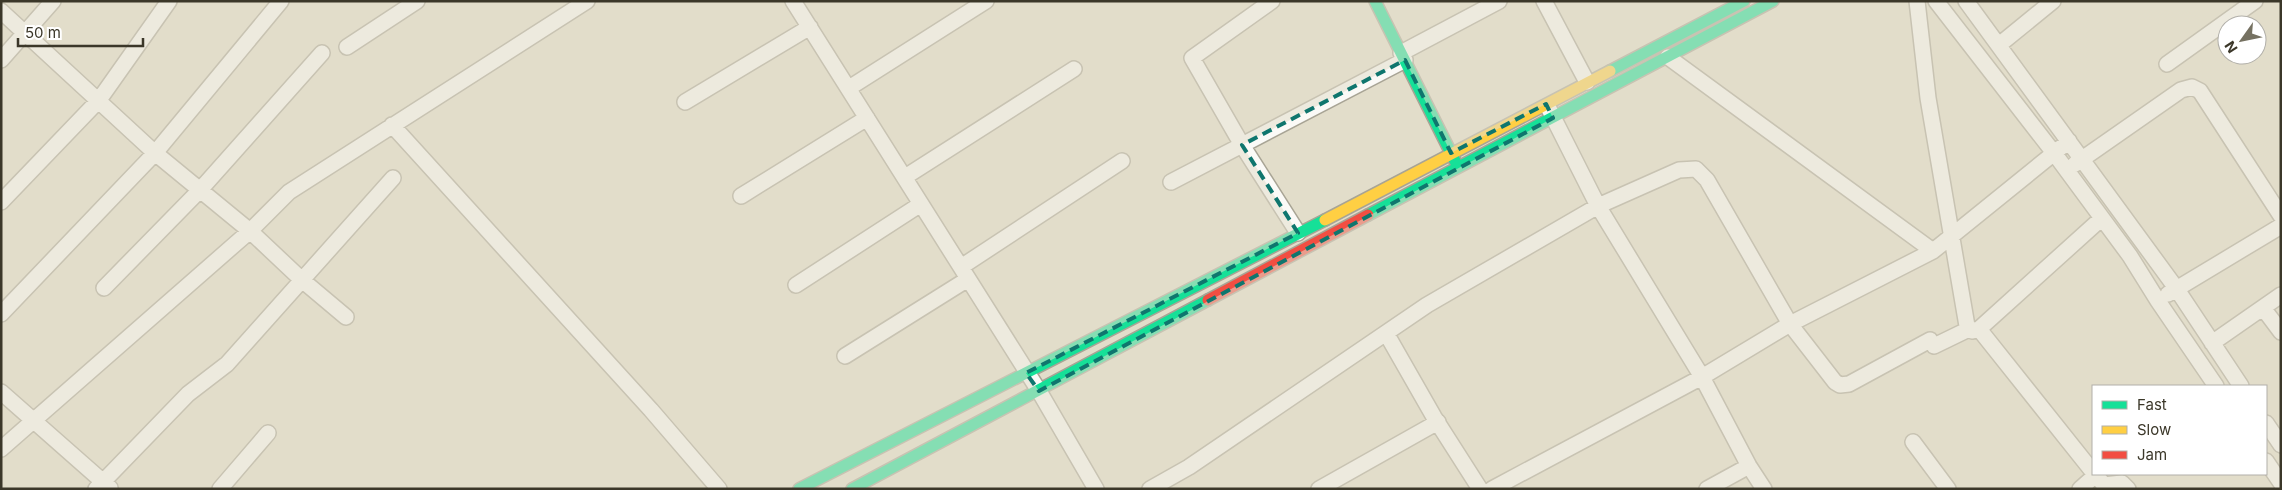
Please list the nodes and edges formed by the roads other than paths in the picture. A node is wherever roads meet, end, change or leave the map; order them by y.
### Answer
1 (53, 1) edge
2 (169, 1) edge
3 (280, 1) edge
4 (418, 1) edge
5 (587, 1) edge
6 (793, 1) edge
7 (986, 1) edge
8 (1272, 1) edge
9 (1375, 1) edge
10 (1500, 1) edge
11 (1544, 1) edge
12 (1744, 1) edge
13 (1773, 1) edge
14 (1917, 1) edge
15 (1936, 1) edge
16 (1966, 1) edge
17 (2053, 1) edge
18 (2254, 1) edge
19 (1, 11) edge
20 (810, 27) junction
21 (25, 32) junction
22 (1999, 45) junction
23 (347, 47) dead end
24 (322, 53) dead end
25 (1403, 56) junction
26 (1668, 57) junction
27 (1, 60) edge
28 (2167, 64) dead end
29 (1074, 69) dead end
30 (1587, 82) junction
31 (849, 88) junction
32 (99, 100) junction
33 (685, 102) dead end
34 (1546, 104) junction
35 (867, 118) junction
36 (1553, 118) junction
37 (392, 125) junction
38 (2069, 141) junction
39 (1242, 145) junction
40 (155, 153) junction
41 (1451, 153) junction
42 (2054, 153) junction
43 (2082, 159) junction
44 (1122, 161) dead end
45 (1459, 168) junction
46 (2067, 170) junction
47 (393, 178) dead end
48 (905, 178) junction
49 (1170, 182) dead end
50 (200, 190) junction
51 (741, 196) dead end
52 (1, 202) edge
53 (921, 204) junction
54 (1598, 206) junction
55 (2281, 216) edge
56 (2102, 218) junction
57 (2281, 226) edge
58 (250, 231) junction
59 (1298, 233) junction
60 (1952, 235) junction
61 (1933, 251) junction
62 (965, 273) junction
63 (302, 280) junction
64 (796, 285) dead end
65 (104, 288) dead end
66 (2176, 288) junction
67 (2281, 295) edge
68 (2158, 301) junction
69 (2263, 308) junction
70 (1, 314) edge
71 (346, 317) dead end
72 (1790, 324) junction
73 (1974, 329) junction
74 (2281, 332) edge
75 (1386, 333) junction
76 (2212, 343) junction
77 (845, 356) dead end
78 (1026, 373) junction
79 (1702, 377) junction
80 (2215, 385) edge
81 (2240, 385) edge
82 (1039, 391) junction
83 (1, 392) edge
84 (33, 421) junction
85 (1438, 422) junction
86 (2267, 424) edge
87 (268, 433) dead end
88 (1913, 442) dead end
89 (2281, 445) edge
90 (1, 449) edge
91 (2267, 462) edge
92 (1749, 466) junction
93 (2089, 479) edge
94 (2281, 483) edge
95 (103, 487) edge
96 (220, 489) edge
97 (719, 489) edge
98 (799, 489) edge
99 (852, 489) edge
100 (1096, 489) edge
101 (1150, 489) edge
102 (1319, 489) edge
103 (1480, 489) edge
104 (1492, 489) edge
105 (1707, 489) edge
106 (1764, 489) edge
107 (1948, 489) edge
108 (2128, 489) edge

1 - 21 street
2 - 32 street
3 - 40 street
4 - 23 street
5 - 37 street
6 - 20 street
7 - 31 street
8 - 39 street
9 - 25 street
10 - 25 street
11 - 30 street
12 - 30 street
13 - 26 street
14 - 60 street
15 - 42 street
16 - 22 street
17 - 22 street
18 - 28 street
19 - 21 street
20 - 31 street
20 - 33 street
21 - 27 street
21 - 32 street
22 - 38 street
24 - 50 street
25 - 39 street
25 - 41 street
26 - 36 street
26 - 61 street
29 - 48 street
30 - 34 street
31 - 35 street
32 - 40 street
32 - 52 street
34 - 36 street
34 - 41 street
35 - 48 street
35 - 51 street
36 - 45 street
36 - 54 street
37 - 58 street
37 - 97 street
38 - 42 street
38 - 43 street
39 - 49 street
39 - 59 street
40 - 50 street
40 - 70 street
41 - 45 street
41 - 59 street
42 - 46 street
42 - 60 street
43 - 46 street
43 - 55 street
43 - 66 street
44 - 62 street
45 - 82 street
46 - 56 street
47 - 63 street
48 - 53 street
50 - 58 street
50 - 65 street
53 - 62 street
53 - 64 street
54 - 72 street
54 - 75 street
54 - 79 street
56 - 68 street
56 - 73 street
57 - 66 street
58 - 63 street
58 - 84 street
59 - 78 street
60 - 61 street
60 - 73 street
61 - 72 street
62 - 77 street
62 - 78 street
63 - 71 street
63 - 95 street
66 - 68 street
66 - 76 street
67 - 69 street
68 - 80 street
69 - 74 street
69 - 76 street
72 - 73 street
72 - 79 street
73 - 93 street
75 - 85 street
75 - 101 street
76 - 81 street
78 - 82 street
78 - 98 street
79 - 92 street
79 - 104 street
82 - 99 street
82 - 100 street
83 - 84 street
84 - 90 street
84 - 95 street
85 - 102 street
85 - 103 street
86 - 89 street
87 - 96 street
88 - 107 street
91 - 94 street
92 - 105 street
92 - 106 street
93 - 108 street

